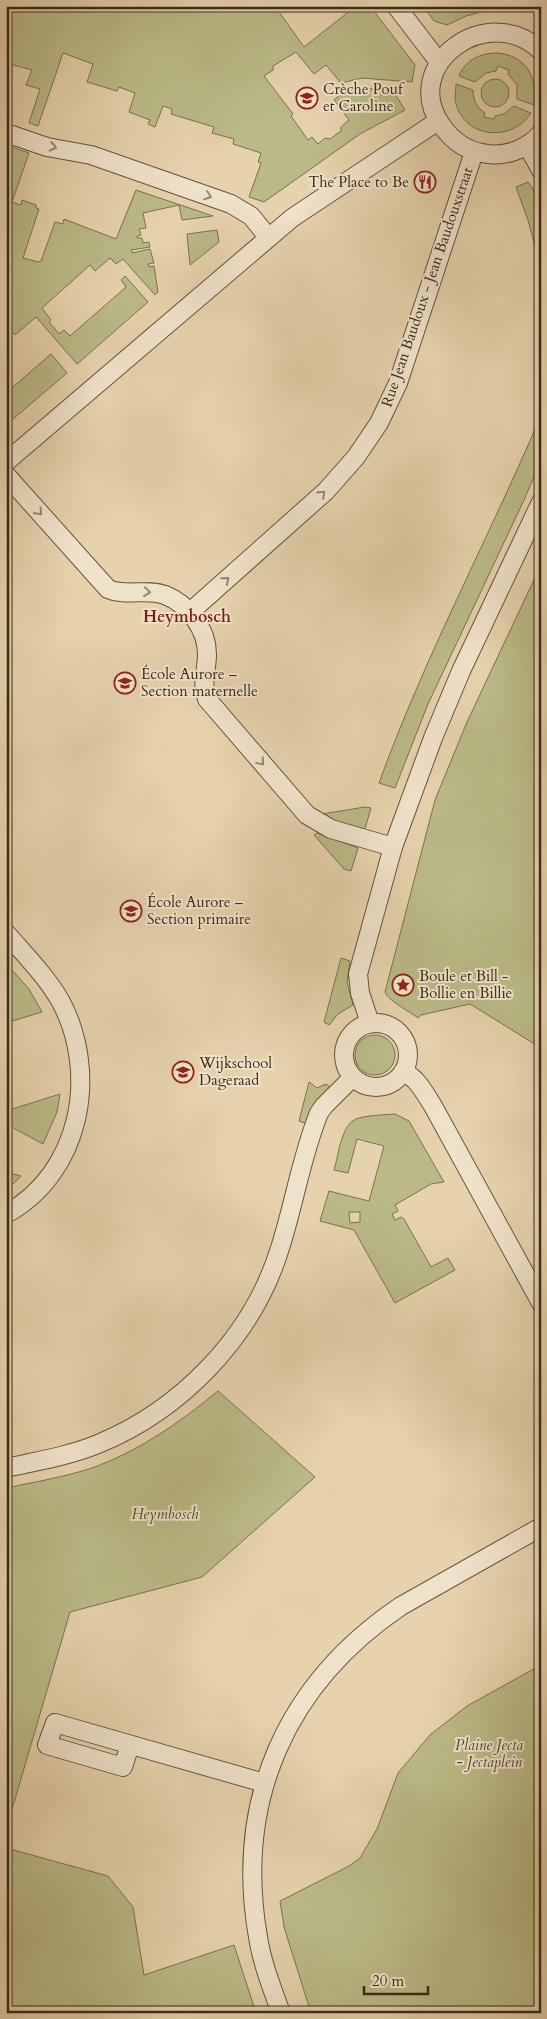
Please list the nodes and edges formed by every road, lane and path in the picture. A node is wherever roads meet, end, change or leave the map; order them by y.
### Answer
1 (396, 6) edge
2 (539, 47) edge
3 (439, 62) junction
4 (438, 121) junction
5 (6, 133) edge
6 (541, 133) edge
7 (527, 145) junction
8 (474, 152) junction
9 (541, 170) edge
10 (268, 237) junction
11 (6, 462) edge
12 (6, 475) edge
13 (541, 502) edge
14 (190, 612) junction
15 (393, 847) junction
16 (6, 933) edge
17 (370, 1023) junction
18 (403, 1072) junction
19 (352, 1078) junction
20 (6, 1214) edge
21 (541, 1303) edge
22 (6, 1468) edge
23 (541, 1527) edge
24 (130, 1745) dead end
25 (264, 1783) junction
26 (281, 2013) edge

1 - 3 street
2 - 3 street
3 - 4 street
4 - 8 street
4 - 10 street
5 -> 10 street
6 - 7 street
7 - 8 street
7 - 9 street
14 -> 8 street, Rue Jean Baudoux - Jean Baudouxstraat
10 - 11 street
12 -> 14 street
13 - 15 street
14 -> 15 street
15 - 17 street
16 - 20 street
17 - 18 street
17 - 19 street
18 - 19 street
18 - 21 street
19 - 22 street
23 - 25 street
24 - 25 street
25 - 26 street

